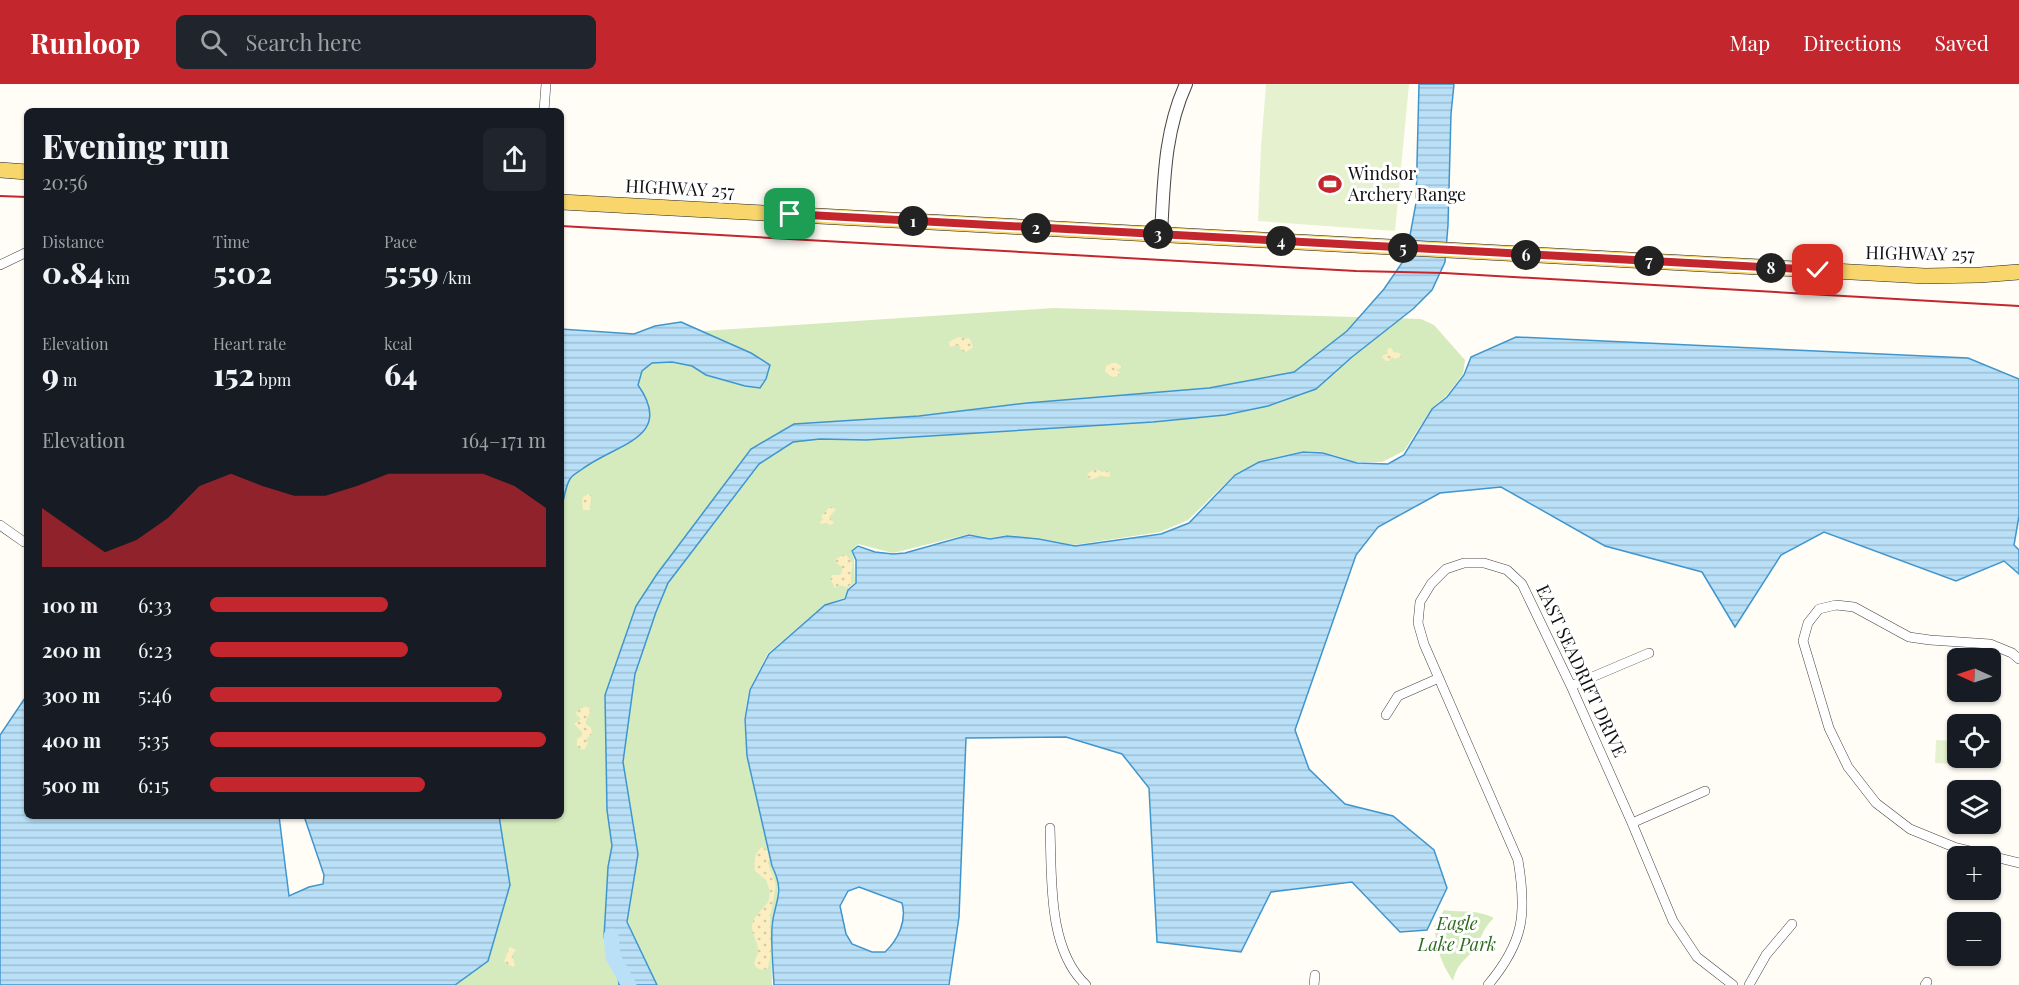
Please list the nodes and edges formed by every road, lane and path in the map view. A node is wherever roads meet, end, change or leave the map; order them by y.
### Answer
1 (546, 84) edge
2 (1185, 84) edge
3 (544, 108) edge
4 (0, 170) edge
5 (24, 172) edge
6 (564, 202) edge
7 (1161, 234) junction
8 (24, 253) edge
9 (0, 265) edge
10 (2019, 272) edge
11 (0, 525) edge
12 (24, 542) dead end
13 (1649, 652) dead end
14 (2019, 659) edge
15 (1439, 678) junction
16 (1571, 686) junction
17 (1386, 715) dead end
18 (1706, 790) dead end
19 (1632, 823) junction
20 (1050, 828) dead end
21 (2019, 863) edge
22 (1792, 924) dead end
23 (1078, 983) edge
24 (1488, 985) edge
25 (1733, 985) edge
26 (1749, 985) edge

1 - 3 street
2 - 7 street
4 - 5 main road
6 - 7 main road, HIGHWAY 257
7 - 10 main road, HIGHWAY 257
8 - 9 street
11 - 12 street
13 - 16 street
14 - 21 street
15 - 16 street, EAST SEADRIFT DRIVE
15 - 17 street
15 - 24 street, EAST SEADRIFT DRIVE
16 - 19 street, EAST SEADRIFT DRIVE
18 - 19 street
19 - 25 street, EAST SEADRIFT DRIVE
20 - 23 street
22 - 26 street

